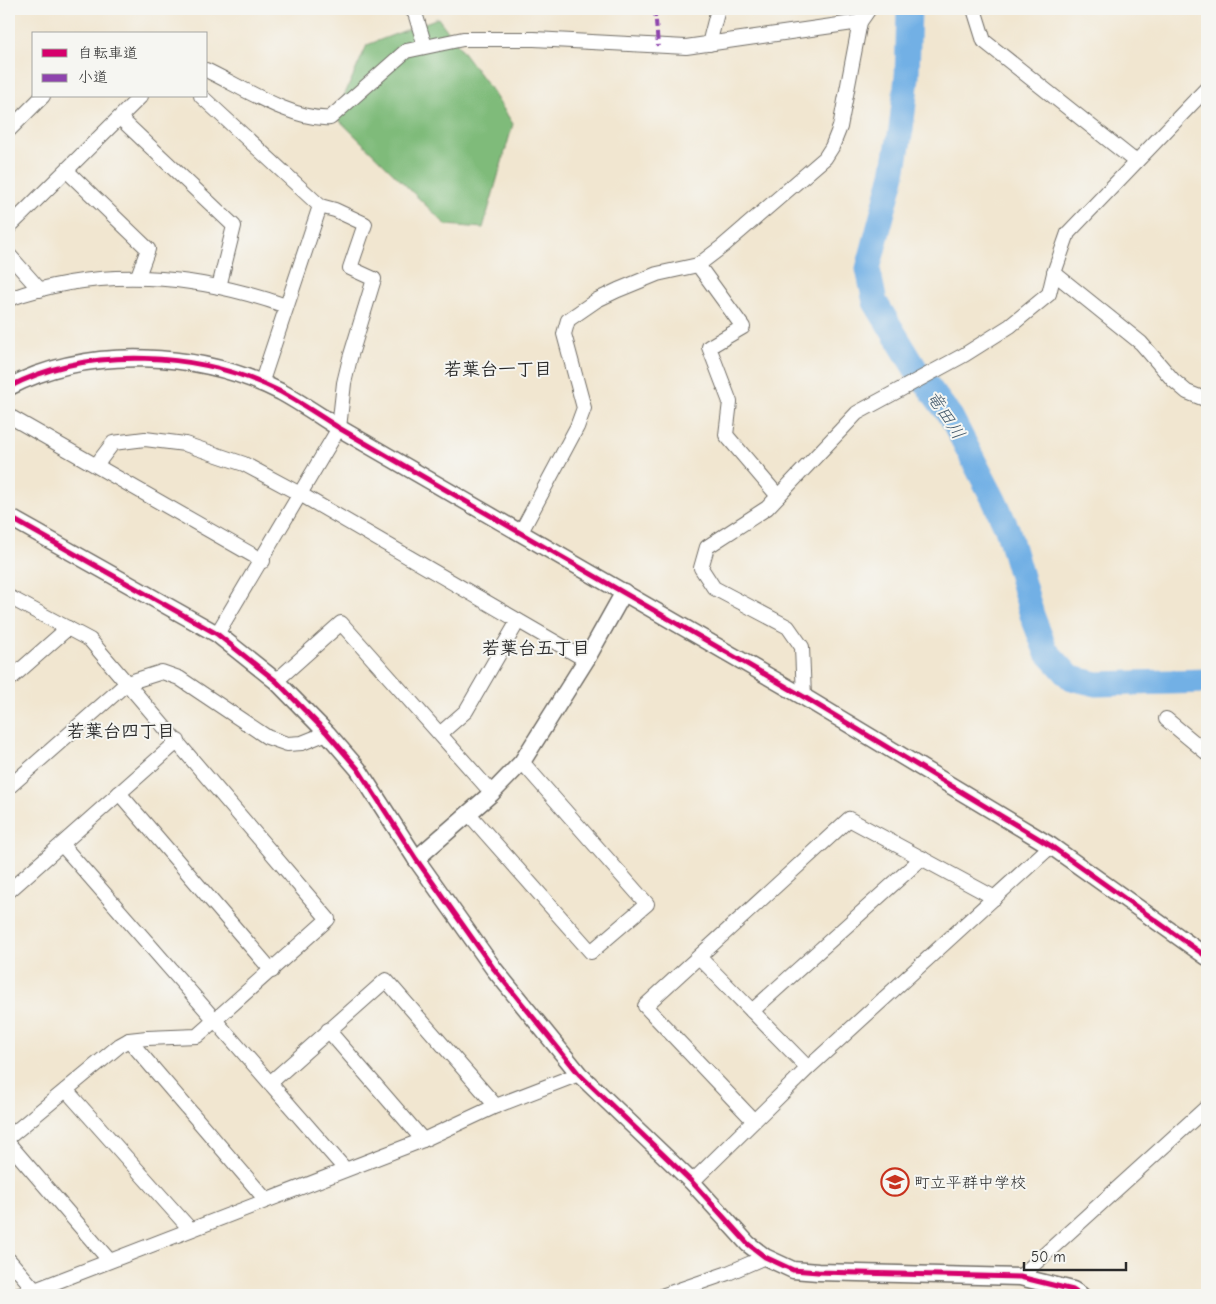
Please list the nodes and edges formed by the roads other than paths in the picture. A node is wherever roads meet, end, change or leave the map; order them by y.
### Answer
1 (411, 9) edge
2 (718, 9) edge
3 (869, 9) edge
4 (974, 9) edge
5 (860, 22) junction
6 (709, 44) junction
7 (425, 46) junction
8 (208, 71) edge
9 (1207, 90) edge
10 (41, 98) edge
11 (139, 98) edge
12 (204, 98) edge
13 (120, 118) junction
14 (9, 130) edge
15 (1136, 162) junction
16 (67, 171) junction
17 (320, 206) junction
18 (9, 227) edge
19 (9, 255) edge
20 (698, 265) junction
21 (1054, 273) junction
22 (138, 276) junction
23 (219, 287) junction
24 (40, 290) junction
25 (9, 299) edge
26 (286, 306) junction
27 (261, 384) junction
28 (9, 387) edge
29 (1207, 400) edge
30 (9, 416) edge
31 (339, 428) junction
32 (96, 464) junction
33 (300, 494) junction
34 (778, 496) junction
35 (9, 518) edge
36 (521, 532) junction
37 (263, 560) junction
38 (624, 592) junction
39 (9, 597) edge
40 (518, 621) junction
41 (68, 628) junction
42 (217, 634) junction
43 (586, 660) junction
44 (9, 680) edge
45 (276, 681) junction
46 (127, 683) junction
47 (804, 697) junction
48 (1166, 719) dead end
49 (327, 733) junction
50 (441, 733) junction
51 (178, 741) junction
52 (1207, 753) edge
53 (522, 762) junction
54 (9, 787) edge
55 (119, 793) junction
56 (492, 793) junction
57 (469, 814) junction
58 (63, 846) junction
59 (1051, 846) junction
60 (922, 858) junction
61 (416, 859) junction
62 (9, 891) edge
63 (995, 898) junction
64 (699, 957) junction
65 (1207, 957) edge
66 (272, 971) junction
67 (752, 1011) junction
68 (214, 1022) junction
69 (328, 1030) junction
70 (129, 1040) junction
71 (808, 1068) junction
72 (579, 1074) junction
73 (270, 1083) junction
74 (66, 1090) junction
75 (496, 1106) junction
76 (1207, 1107) edge
77 (753, 1120) junction
78 (9, 1137) edge
79 (423, 1140) junction
80 (9, 1144) edge
81 (345, 1169) junction
82 (692, 1182) junction
83 (266, 1200) junction
84 (190, 1229) junction
85 (765, 1257) junction
86 (9, 1260) edge
87 (109, 1260) junction
88 (1020, 1277) junction
89 (35, 1290) junction
90 (16, 1295) edge
91 (664, 1295) edge
92 (1081, 1295) edge

1 - 7 street
2 - 6 street
3 - 5 street
4 - 15 street
5 - 6 street
5 - 20 street
6 - 7 street
7 - 8 street
9 - 15 street
10 - 14 street
11 - 13 street
12 - 17 street
13 - 16 street
13 - 23 street
15 - 21 street
16 - 18 street
16 - 22 street
17 - 26 street
17 - 31 street
19 - 24 street
20 - 34 street
20 - 36 street
21 - 29 street
21 - 34 street
22 - 23 street
22 - 24 street
23 - 26 street
24 - 25 street
26 - 27 street
27 - 28 street
27 - 31 street
30 - 32 street
31 - 33 street
31 - 36 street
32 - 33 street
32 - 37 street
33 - 37 street
33 - 40 street
34 - 47 street
35 - 42 street
36 - 38 street
37 - 42 street
38 - 43 street
38 - 47 street
39 - 41 street
40 - 43 street
40 - 50 street
41 - 44 street
41 - 46 street
42 - 45 street
43 - 53 street
45 - 49 street
45 - 50 street
46 - 49 street
46 - 51 street
46 - 54 street
47 - 59 street
48 - 52 street
49 - 61 street
50 - 56 street
51 - 55 street
51 - 66 street
53 - 56 street
53 - 57 street
55 - 58 street
55 - 66 street
56 - 57 street
57 - 61 street
58 - 62 street
58 - 68 street
59 - 63 street
59 - 65 street
60 - 63 street
60 - 64 street
60 - 67 street
61 - 72 street
63 - 71 street
64 - 67 street
64 - 77 street
66 - 68 street
67 - 71 street
68 - 70 street
68 - 73 street
69 - 73 street
69 - 75 street
69 - 79 street
70 - 74 street
70 - 83 street
71 - 77 street
72 - 75 street
72 - 82 street
73 - 81 street
74 - 78 street
74 - 84 street
75 - 79 street
76 - 88 street
77 - 82 street
79 - 81 street
80 - 87 street
81 - 83 street
82 - 85 street
83 - 84 street
84 - 87 street
85 - 88 street
85 - 91 street
86 - 89 street
87 - 89 street
88 - 92 street
89 - 90 street

